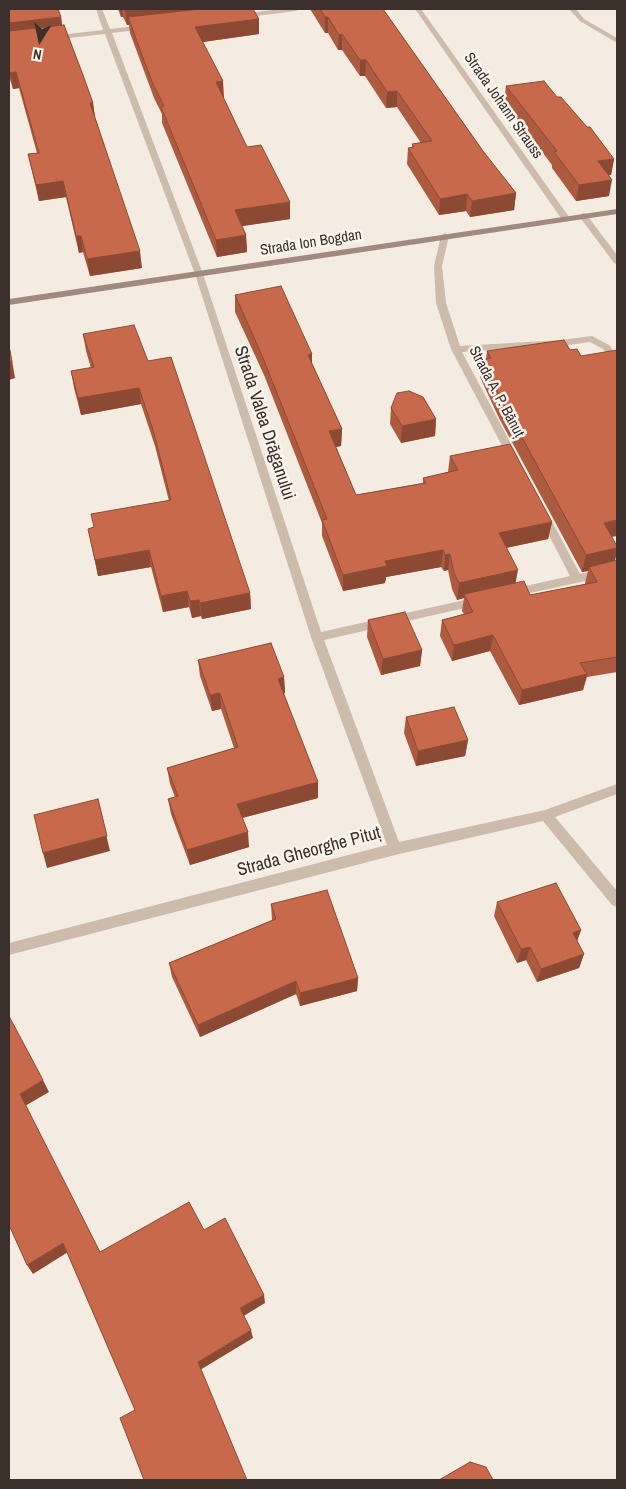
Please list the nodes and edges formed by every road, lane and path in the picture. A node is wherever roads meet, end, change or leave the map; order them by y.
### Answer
1 (99, 9) edge
2 (296, 9) edge
3 (418, 9) edge
4 (572, 9) edge
5 (227, 17) edge
6 (157, 25) edge
7 (108, 31) junction
8 (38, 39) edge
9 (617, 41) edge
10 (617, 211) edge
11 (583, 216) junction
12 (566, 218) junction
13 (445, 236) junction
14 (617, 261) edge
15 (199, 274) junction
16 (9, 302) edge
17 (456, 349) junction
18 (617, 363) edge
19 (521, 472) edge
20 (540, 508) edge
21 (617, 570) edge
22 (577, 578) junction
23 (317, 637) junction
24 (617, 788) edge
25 (546, 815) junction
26 (395, 849) junction
27 (617, 901) edge
28 (9, 949) edge

1 - 7 street, Strada Valea Drăganului
2 - 5 street
3 - 12 street, Strada Johann Strauss
4 - 9 street
6 - 7 street
7 - 8 street
7 - 15 street, Strada Valea Drăganului
10 - 11 main road, Strada Ion Bogdan
11 - 12 main road, Strada Ion Bogdan
11 - 14 street
12 - 13 main road, Strada Ion Bogdan
13 - 15 main road, Strada Ion Bogdan
13 - 17 street, Strada A. P. Bănuț
15 - 16 main road, Strada Ion Bogdan
15 - 23 street, Strada Valea Drăganului
17 - 18 street
17 - 19 street, Strada A. P. Bănuț
20 - 22 street
21 - 22 street
22 - 23 street
23 - 26 street, Strada Valea Drăganului
24 - 25 street, Strada Gheorghe Pituț
25 - 26 street, Strada Gheorghe Pituț
25 - 27 street
26 - 28 street, Strada Gheorghe Pituț

